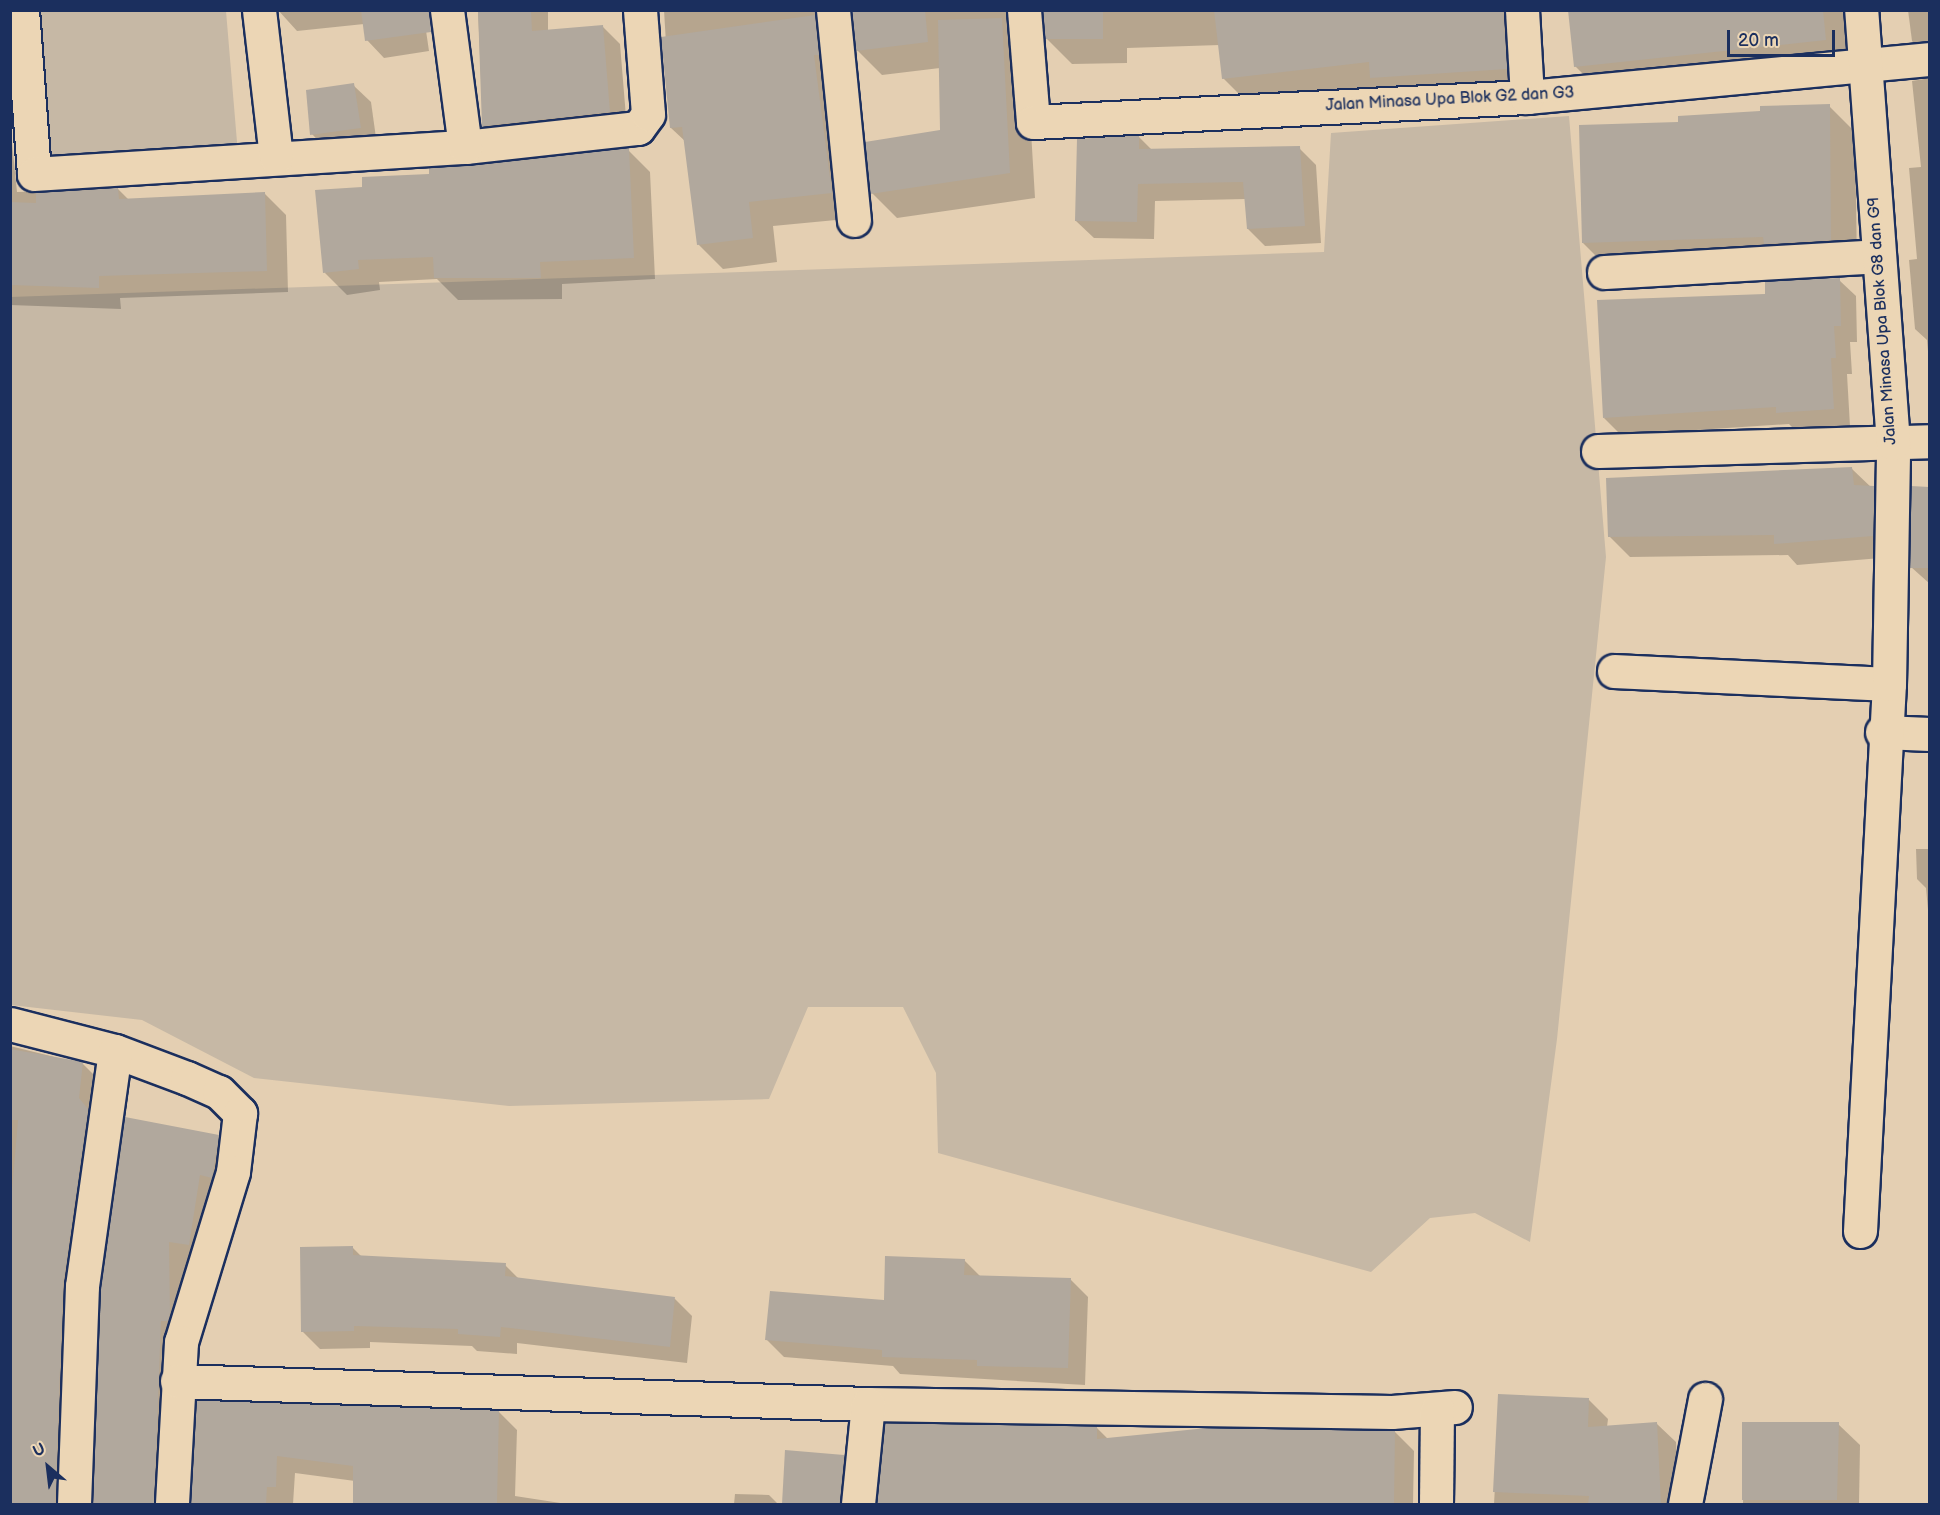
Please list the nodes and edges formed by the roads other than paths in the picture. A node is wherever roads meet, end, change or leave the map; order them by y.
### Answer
1 (21, 10) edge
2 (259, 10) edge
3 (447, 10) edge
4 (640, 10) edge
5 (832, 10) edge
6 (1024, 10) edge
7 (1522, 10) edge
8 (1861, 10) edge
9 (1929, 59) edge
10 (1866, 66) junction
11 (1527, 97) junction
12 (465, 147) junction
13 (276, 157) junction
14 (22, 175) edge
15 (854, 220) dead end
16 (1878, 256) junction
17 (1604, 272) dead end
18 (1929, 441) edge
19 (1893, 443) junction
20 (1598, 451) dead end
21 (1614, 671) dead end
22 (1888, 684) junction
23 (1882, 732) junction
24 (1929, 734) edge
25 (10, 1024) edge
26 (115, 1051) junction
27 (1860, 1231) dead end
28 (177, 1381) junction
29 (1705, 1399) dead end
30 (868, 1404) junction
31 (74, 1504) edge
32 (172, 1504) edge
33 (858, 1504) edge
34 (1436, 1504) edge
35 (1685, 1504) edge

1 - 14 street
2 - 13 street
3 - 12 street
4 - 12 street
5 - 15 street
6 - 11 street, Jalan Minasa Upa Blok G2 dan G3
7 - 11 street
8 - 10 street, Jalan Minasa Upa Blok G8 dan G9
9 - 10 street, Jalan Minasa Upa Blok G2 dan G3
10 - 11 street, Jalan Minasa Upa Blok G2 dan G3
10 - 16 street, Jalan Minasa Upa Blok G8 dan G9
12 - 13 street
13 - 14 street
16 - 17 street
16 - 19 street, Jalan Minasa Upa Blok G8 dan G9
18 - 19 street
19 - 20 street
19 - 22 street, Jalan Minasa Upa Blok G8 dan G9
21 - 22 street
22 - 23 street, Jalan Minasa Upa Blok G8 dan G9
23 - 24 street
23 - 27 street, Jalan Minasa Upa Blok G8 dan G9
25 - 26 street
26 - 28 street
26 - 31 street
28 - 30 street
28 - 32 street
29 - 35 street
30 - 33 street
30 - 34 street

